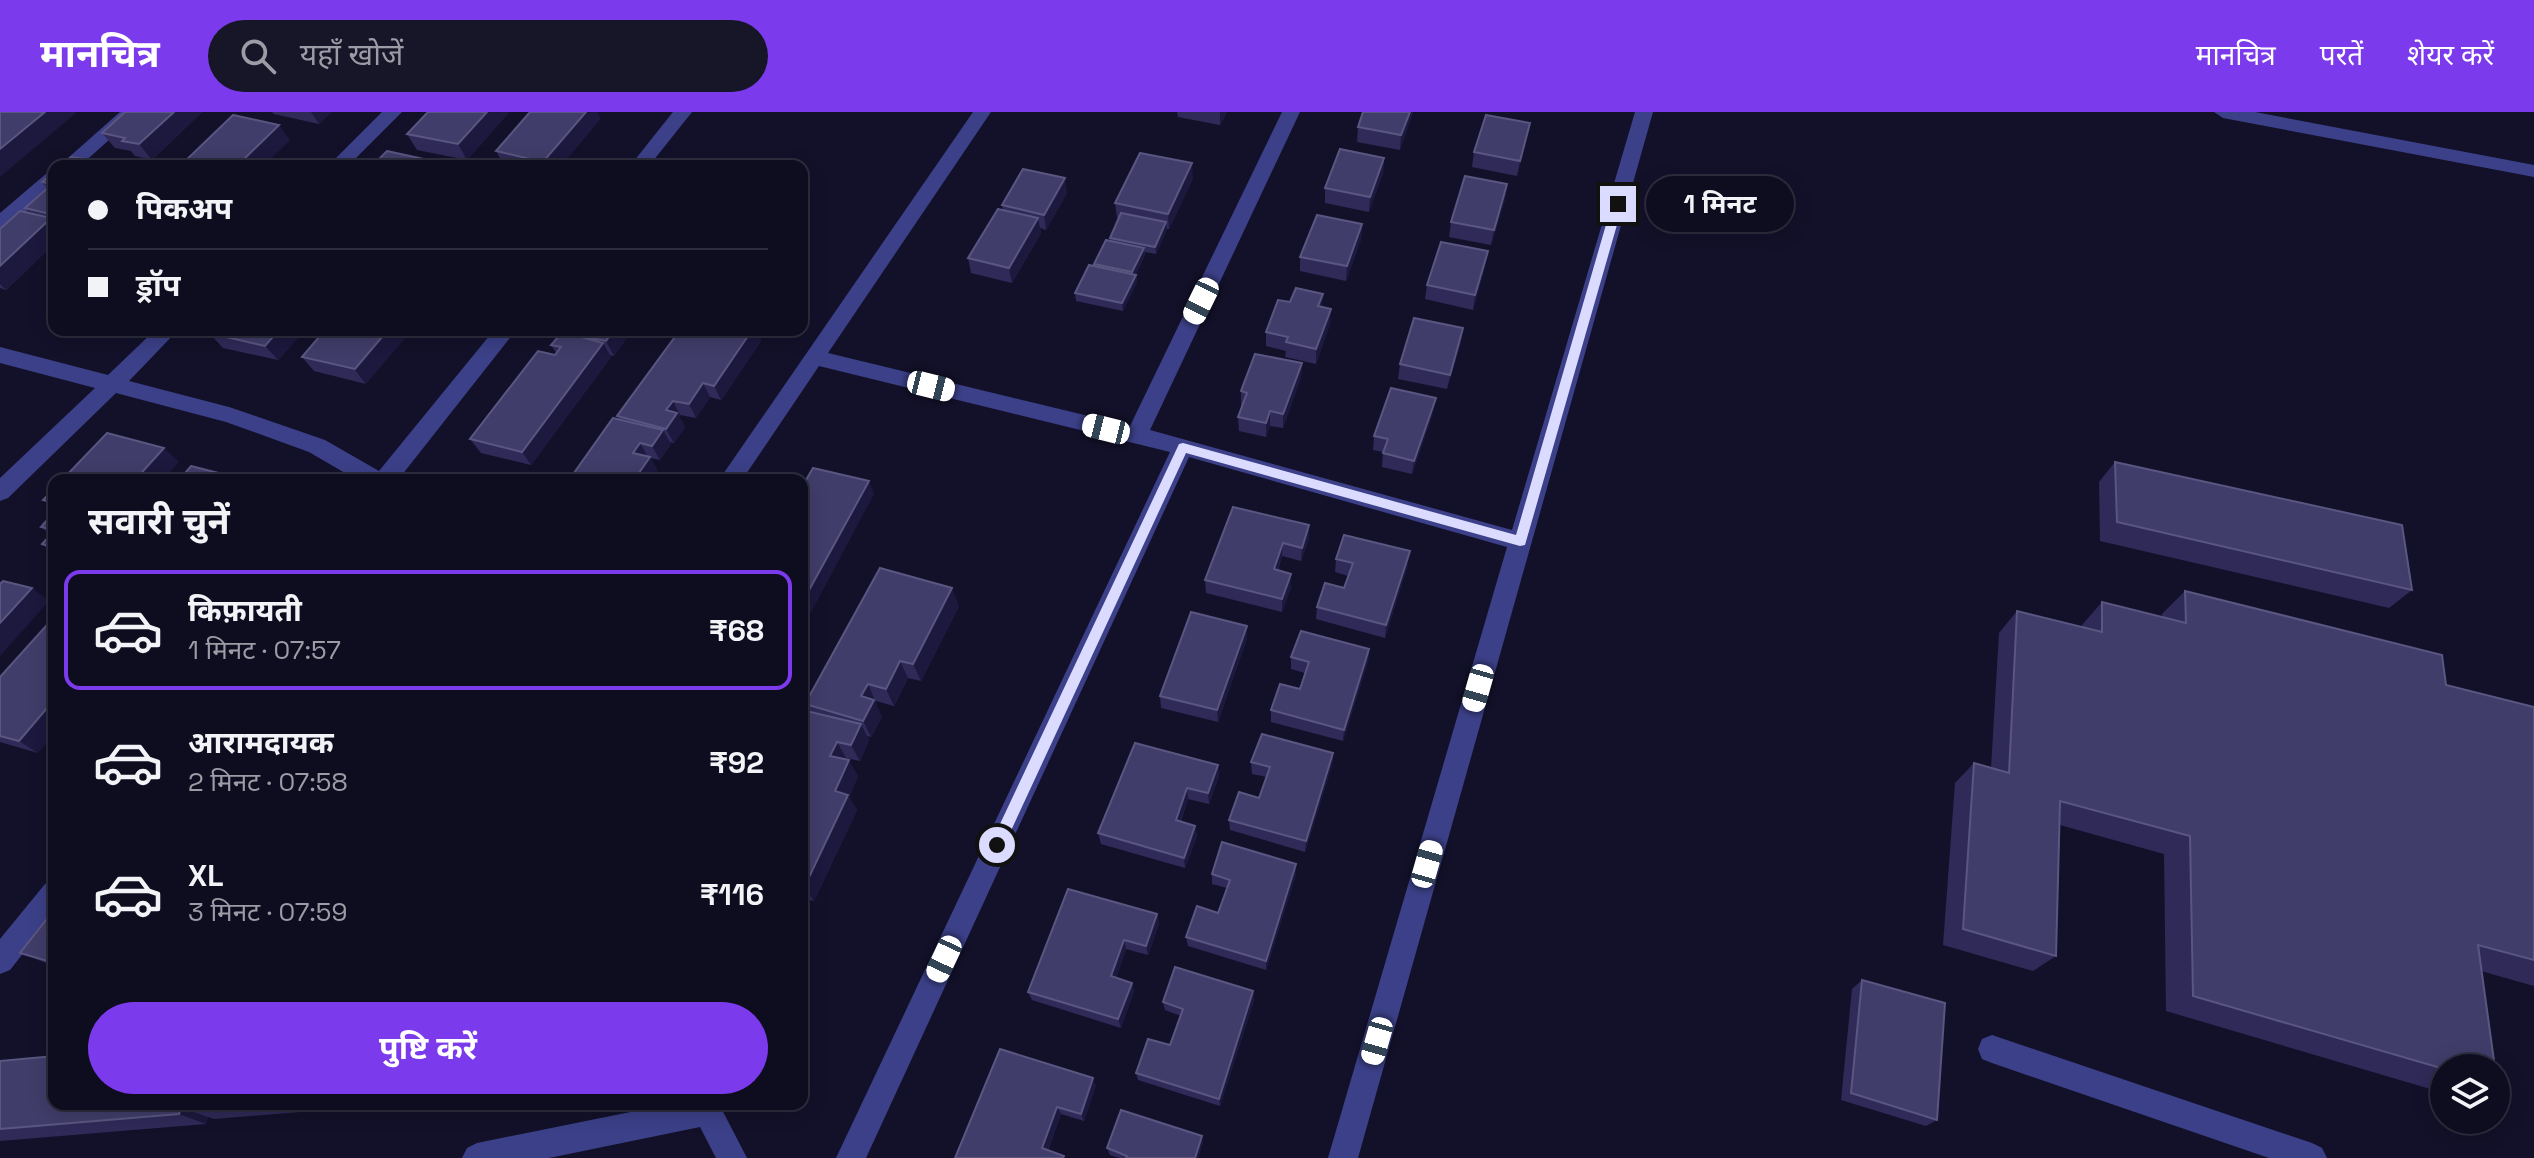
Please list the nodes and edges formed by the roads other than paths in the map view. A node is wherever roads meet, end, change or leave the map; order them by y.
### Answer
1 (131, 112) edge
2 (393, 112) edge
3 (683, 112) edge
4 (982, 112) edge
5 (1291, 112) edge
6 (1644, 112) edge
7 (2223, 112) edge
8 (75, 160) edge
9 (343, 160) edge
10 (644, 160) edge
11 (2534, 171) edge
12 (48, 183) edge
13 (0, 224) edge
14 (162, 336) edge
15 (501, 336) edge
16 (0, 355) edge
17 (814, 357) junction
18 (110, 387) junction
19 (1136, 436) junction
20 (1183, 447) junction
21 (364, 474) edge
22 (390, 474) edge
23 (734, 474) edge
24 (0, 492) edge
25 (1520, 541) junction
26 (48, 901) edge
27 (0, 961) edge
28 (1992, 1049) dead end
29 (696, 1110) edge
30 (706, 1110) edge
31 (477, 1158) edge
32 (732, 1158) edge
33 (851, 1158) edge
34 (1343, 1158) edge
35 (2312, 1158) edge

1 - 8 street
2 - 9 street
3 - 10 street
4 - 17 street
5 - 19 street
6 - 25 street
7 - 11 street
12 - 13 street
14 - 18 street
15 - 22 street
16 - 18 street
17 - 19 street
17 - 23 street
18 - 21 street
18 - 24 street
19 - 20 street
20 - 25 street
20 - 33 street
25 - 34 street
26 - 27 street
28 - 35 street
29 - 31 street
30 - 32 street

